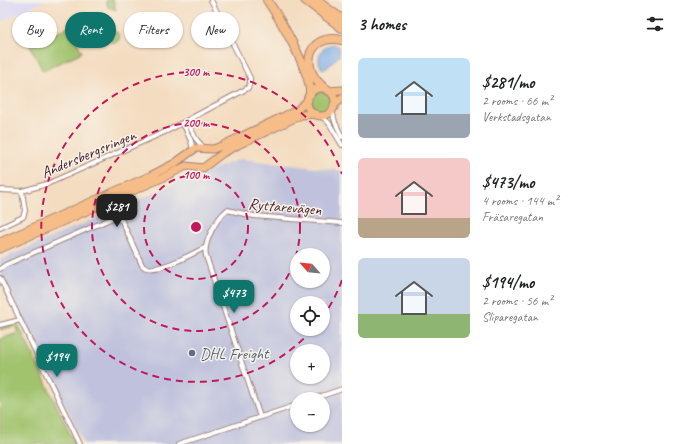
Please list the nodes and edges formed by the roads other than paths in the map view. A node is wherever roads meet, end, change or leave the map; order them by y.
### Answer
1 (211, 0) edge
2 (267, 0) edge
3 (304, 0) edge
4 (316, 0) edge
5 (342, 19) edge
6 (342, 28) edge
7 (342, 40) edge
8 (328, 90) junction
9 (342, 90) edge
10 (309, 97) junction
11 (342, 98) edge
12 (333, 108) junction
13 (318, 115) junction
14 (185, 122) junction
15 (342, 136) edge
16 (342, 145) edge
17 (203, 148) junction
18 (192, 151) junction
19 (194, 167) junction
20 (0, 190) edge
21 (22, 191) junction
22 (342, 223) edge
23 (0, 228) edge
24 (0, 242) edge
25 (204, 248) junction
26 (0, 249) edge
27 (0, 269) edge
28 (0, 278) edge
29 (20, 320) junction
30 (0, 325) edge
31 (342, 389) edge
32 (330, 393) edge
33 (290, 406) edge
34 (260, 417) junction
35 (80, 444) edge
36 (179, 444) edge

1 - 14 street, Andersbergsringen
2 - 10 highway
3 - 6 highway
4 - 5 highway
7 - 8 highway
8 - 9 highway
8 - 10 highway
8 - 12 highway
10 - 13 highway
10 - 17 highway
11 - 12 highway
12 - 13 highway
12 - 15 street
13 - 16 street
13 - 19 highway
14 - 17 street
14 - 18 street
14 - 21 street, Andersbergsringen
17 - 18 highway
18 - 19 highway
18 - 24 highway
19 - 26 highway
20 - 21 street, Andersbergsringen
21 - 23 street
22 - 25 street, Ryttarevägen
25 - 27 street
25 - 34 street
28 - 29 street
29 - 30 street
29 - 35 street
31 - 32 street
33 - 34 street
34 - 36 street

